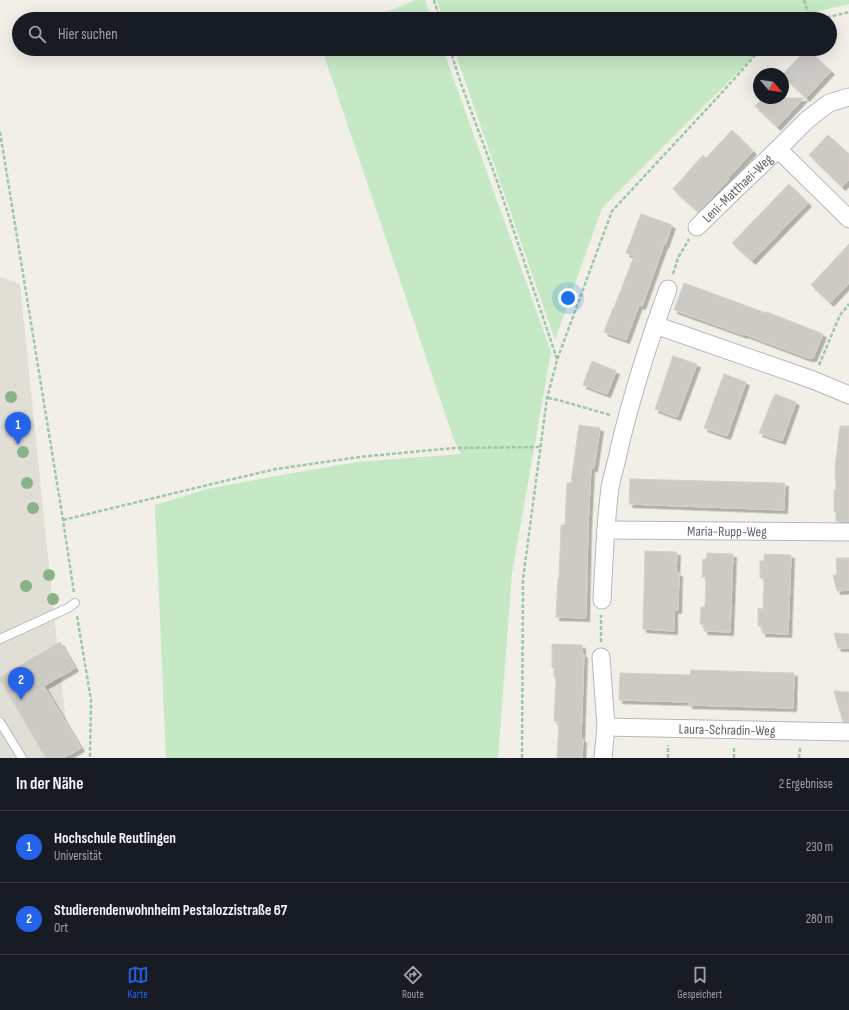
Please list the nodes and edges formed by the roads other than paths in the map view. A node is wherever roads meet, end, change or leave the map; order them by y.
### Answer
1 (849, 97) edge
2 (778, 149) junction
3 (849, 219) edge
4 (697, 227) road end
5 (668, 289) road end
6 (655, 325) junction
7 (849, 395) edge
8 (606, 530) junction
9 (849, 532) edge
10 (602, 600) road end
11 (75, 604) road end
12 (0, 639) edge
13 (601, 657) road end
14 (0, 722) edge
15 (606, 727) junction
16 (849, 732) edge
17 (22, 758) edge
18 (603, 758) edge

1 - 2 street, Leni-Matthaei-Weg
2 - 3 street, Leni-Matthaei-Weg
2 - 4 street, Leni-Matthaei-Weg
5 - 6 street
6 - 7 street
6 - 8 street
8 - 9 street, Maria-Rupp-Weg
8 - 10 street
11 - 12 lane
13 - 15 street
14 - 17 lane
15 - 16 street, Laura-Schradin-Weg
15 - 18 street

